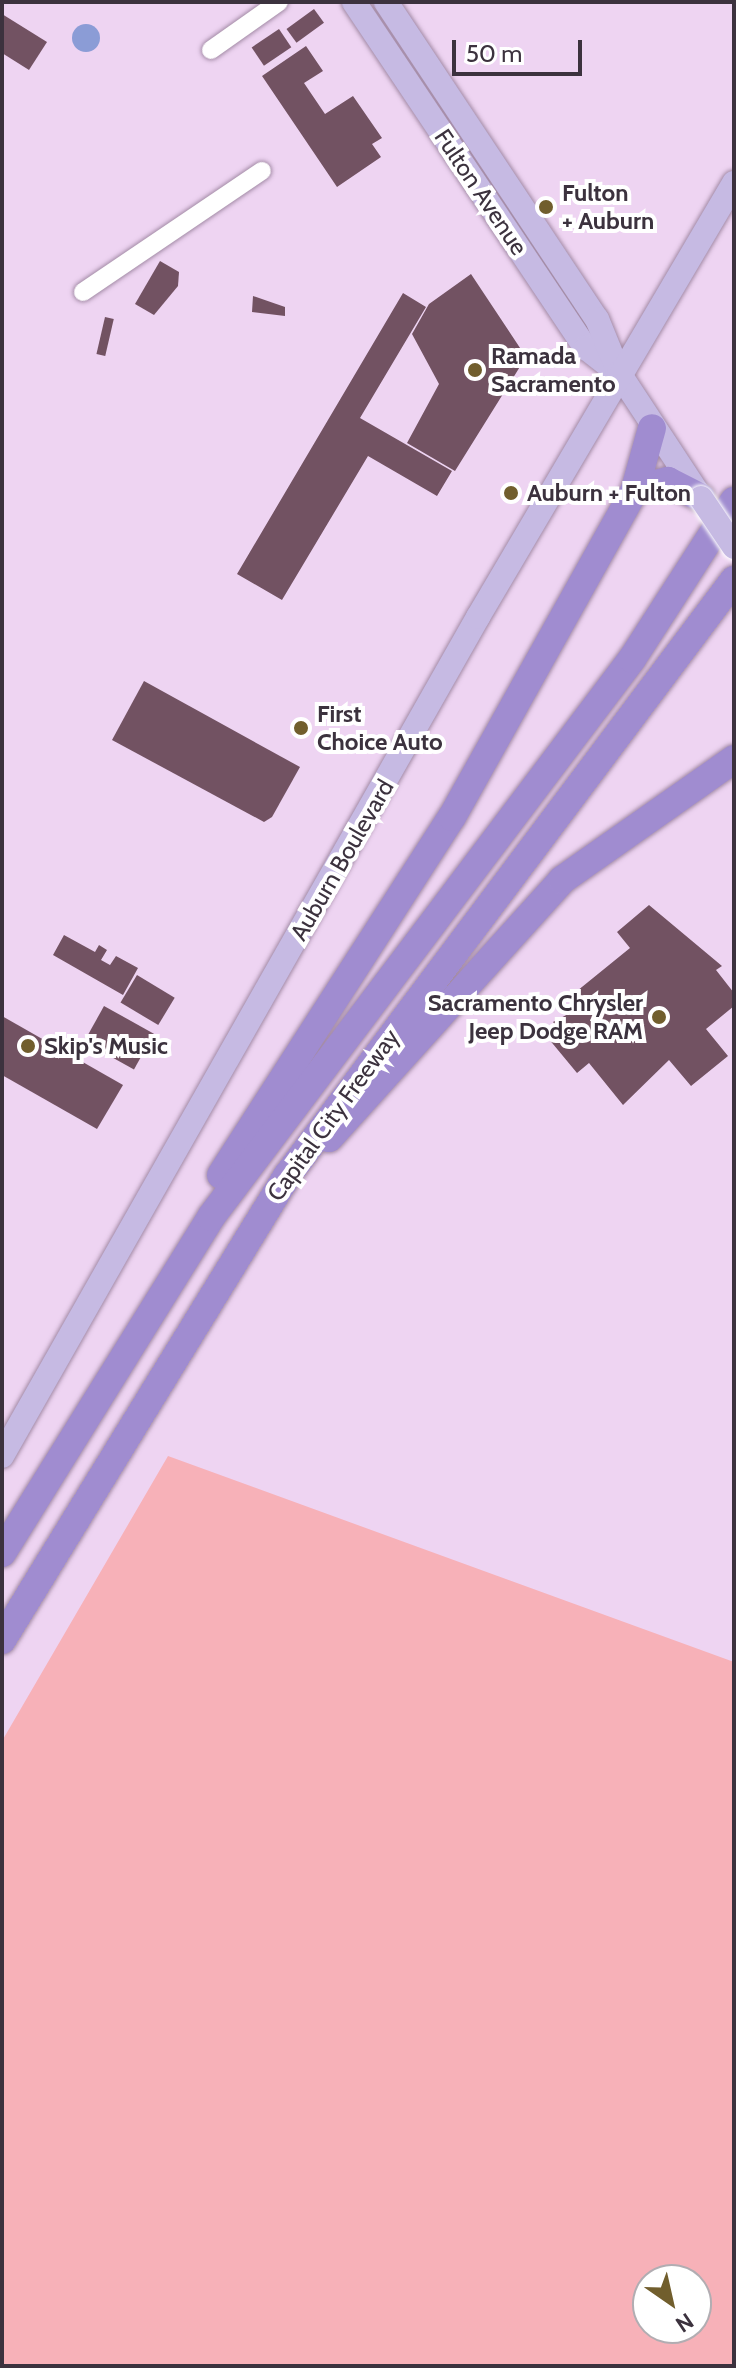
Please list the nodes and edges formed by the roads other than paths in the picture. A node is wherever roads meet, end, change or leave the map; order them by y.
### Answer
1 (279, 2) edge
2 (354, 2) edge
3 (386, 2) edge
4 (211, 50) dead end
5 (262, 171) dead end
6 (734, 183) edge
7 (83, 292) dead end
8 (619, 373) junction
9 (652, 428) junction
10 (635, 489) junction
11 (701, 498) junction
12 (734, 501) edge
13 (734, 547) edge
14 (734, 580) edge
15 (734, 759) edge
16 (287, 1176) junction
17 (95, 1394) junction
18 (2, 1456) edge
19 (2, 1553) edge
20 (2, 1640) edge

1 - 4 street
2 - 8 main road, Fulton Avenue
3 - 8 main road, Fulton Avenue
5 - 7 street
6 - 8 main road, Auburn Boulevard
8 - 9 main road, Fulton Avenue
8 - 18 main road, Auburn Boulevard
9 - 10 highway
9 - 11 main road, Fulton Avenue
10 - 11 highway
10 - 17 highway
11 - 13 main road, Fulton Avenue, bridge
12 - 17 highway, Capital City Freeway
14 - 16 highway, Capital City Freeway
15 - 16 highway
16 - 20 highway, Capital City Freeway
17 - 19 highway, Capital City Freeway

